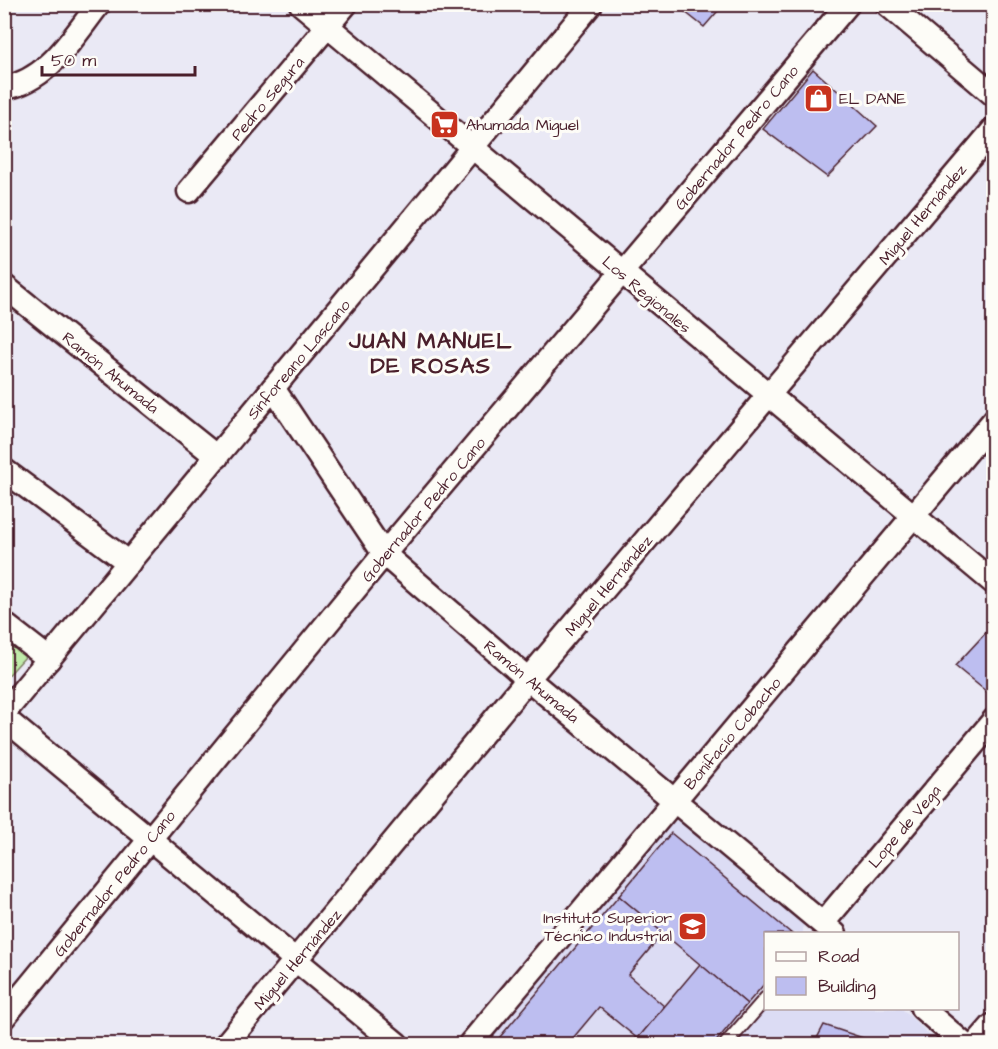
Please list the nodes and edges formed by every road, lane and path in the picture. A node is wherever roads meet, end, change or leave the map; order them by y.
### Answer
1 (99, 4) edge
2 (301, 4) edge
3 (346, 4) edge
4 (591, 4) edge
5 (848, 4) edge
6 (886, 4) edge
7 (327, 26) junction
8 (4, 88) edge
9 (993, 94) edge
10 (993, 129) edge
11 (473, 148) junction
12 (189, 191) dead end
13 (622, 273) junction
14 (4, 286) edge
15 (273, 388) junction
16 (768, 394) junction
17 (993, 420) edge
18 (217, 457) junction
19 (4, 470) edge
20 (914, 516) junction
21 (384, 554) junction
22 (129, 563) junction
23 (993, 583) edge
24 (4, 624) edge
25 (49, 658) junction
26 (528, 679) junction
27 (4, 713) edge
28 (4, 718) edge
29 (993, 720) edge
30 (676, 800) junction
31 (149, 839) junction
32 (824, 930) edge
33 (296, 961) junction
34 (764, 999) edge
35 (924, 1010) edge
36 (4, 1017) edge
37 (993, 1028) edge
38 (226, 1044) edge
39 (397, 1044) edge
40 (470, 1044) edge
41 (726, 1044) edge
42 (964, 1044) edge
43 (980, 1044) edge

1 - 8 street
2 - 7 street, Los Regionales
3 - 7 street, Pedro Segura
4 - 11 street, Sinforeano Lascano
5 - 13 street, Gobernador Pedro Cano
6 - 9 street
7 - 11 street, Los Regionales
7 - 12 street, Pedro Segura
10 - 16 street, Miguel Hernández
11 - 13 street, Los Regionales
11 - 15 street, Sinforeano Lascano
13 - 16 street, Los Regionales
13 - 21 street, Gobernador Pedro Cano
14 - 18 street, Ramón Ahumada
15 - 18 street, Sinforeano Lascano
15 - 21 street, Ramón Ahumada
16 - 20 street, Los Regionales
16 - 26 street, Miguel Hernández
17 - 20 street, Bonifacio Cobacho
18 - 22 street, Sinforeano Lascano
19 - 22 street
20 - 23 street, Los Regionales
20 - 30 street, Bonifacio Cobacho
21 - 26 street, Ramón Ahumada
21 - 31 street, Gobernador Pedro Cano
22 - 25 street, Sinforeano Lascano
24 - 25 street
25 - 27 street, Sinforeano Lascano
26 - 30 street, Ramón Ahumada
26 - 33 street, Miguel Hernández
28 - 31 street
29 - 32 street, Lope de Vega
30 - 32 street, Ramón Ahumada
30 - 40 street, Bonifacio Cobacho
31 - 33 street
31 - 36 street, Gobernador Pedro Cano
33 - 38 street, Miguel Hernández
33 - 39 street
34 - 41 lane
35 - 42 street
37 - 43 street

